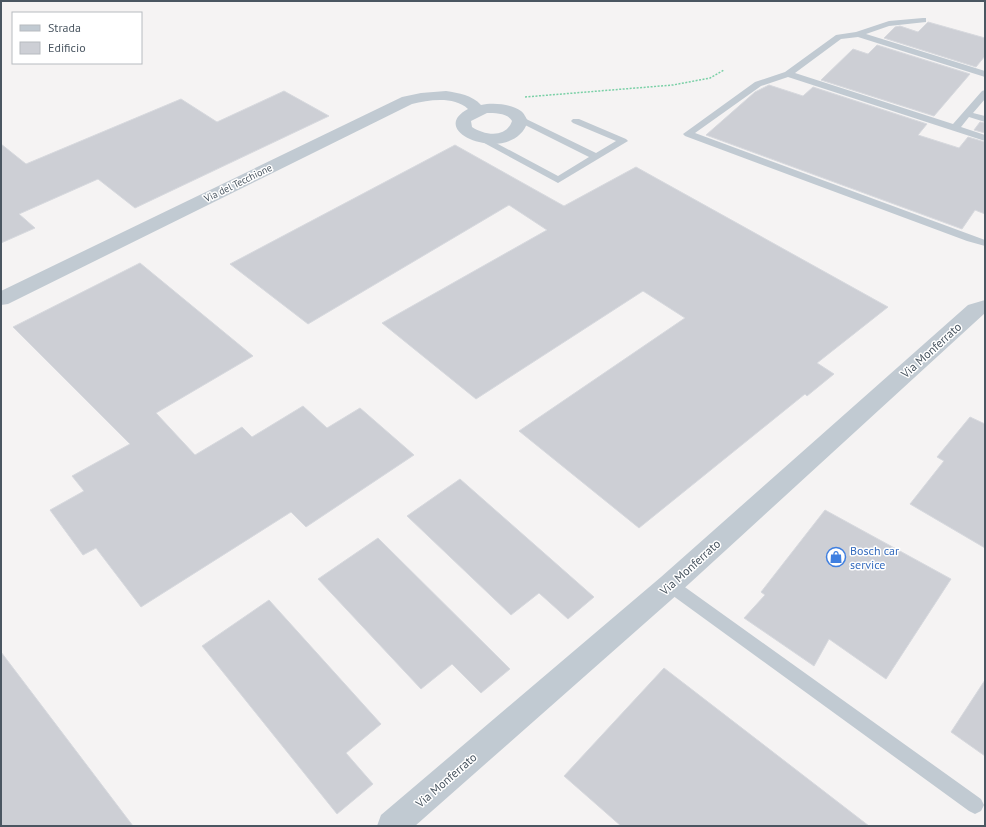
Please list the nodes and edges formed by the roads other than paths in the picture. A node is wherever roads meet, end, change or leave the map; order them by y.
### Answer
1 (923, 20) dead end
2 (858, 34) junction
3 (788, 74) junction
4 (985, 74) edge
5 (985, 93) edge
6 (477, 110) junction
7 (967, 114) junction
8 (520, 119) junction
9 (985, 120) edge
10 (576, 121) dead end
11 (955, 128) junction
12 (480, 138) junction
13 (985, 138) edge
14 (596, 157) junction
15 (985, 243) edge
16 (1, 299) edge
17 (985, 306) edge
18 (670, 585) junction
19 (975, 805) dead end
20 (392, 826) edge

1 - 2 lane
2 - 3 lane
2 - 4 lane
3 - 11 lane
3 - 15 lane
5 - 7 lane
6 - 8 street
6 - 12 street
6 - 16 street, Via del Tecchione
7 - 9 lane
7 - 11 lane
8 - 12 street
8 - 14 lane
10 - 14 lane
11 - 13 lane
12 - 14 lane
17 - 18 street, Via Monferrato
18 - 19 lane
18 - 20 street, Via Monferrato

